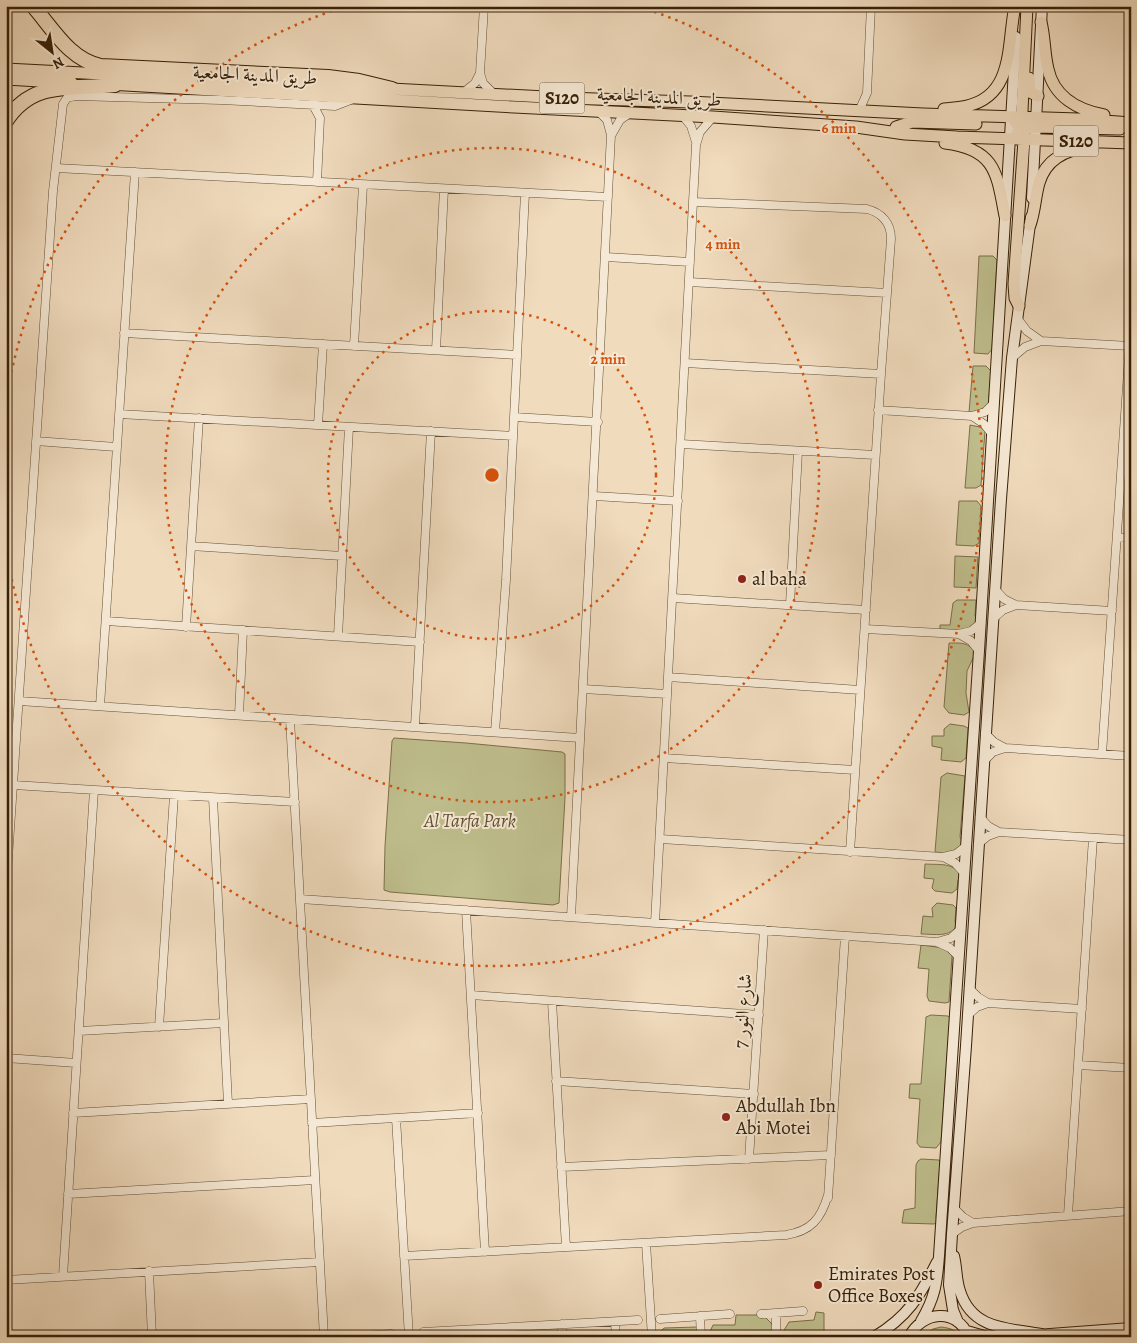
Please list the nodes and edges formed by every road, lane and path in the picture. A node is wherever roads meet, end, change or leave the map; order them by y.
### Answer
1 (33, 6) edge
2 (484, 6) edge
3 (871, 6) edge
4 (1015, 6) edge
5 (1020, 6) edge
6 (1029, 6) edge
7 (1042, 6) edge
8 (1041, 22) junction
9 (6, 69) edge
10 (480, 73) junction
11 (6, 79) edge
12 (114, 80) junction
13 (392, 89) junction
14 (462, 93) junction
15 (867, 93) junction
16 (495, 95) junction
17 (1038, 96) junction
18 (355, 98) junction
19 (313, 105) junction
20 (329, 106) junction
21 (860, 111) junction
22 (599, 112) junction
23 (875, 112) junction
24 (630, 113) junction
25 (923, 114) junction
26 (682, 115) junction
27 (986, 116) junction
28 (713, 117) junction
29 (320, 118) junction
30 (1131, 118) edge
31 (6, 121) edge
32 (1131, 123) edge
33 (1023, 130) junction
34 (1131, 130) edge
35 (900, 131) junction
36 (611, 136) junction
37 (1108, 141) junction
38 (1130, 143) edge
39 (696, 145) junction
40 (56, 168) junction
41 (135, 172) junction
42 (317, 182) junction
43 (363, 185) junction
44 (444, 189) junction
45 (525, 193) junction
46 (608, 197) junction
47 (693, 202) junction
48 (1005, 216) junction
49 (1030, 225) junction
50 (606, 257) junction
51 (690, 262) junction
52 (689, 282) junction
53 (887, 293) junction
54 (1019, 306) junction
55 (1017, 318) junction
56 (1131, 327) edge
57 (124, 334) junction
58 (1041, 341) junction
59 (323, 344) junction
60 (354, 346) junction
61 (1130, 346) edge
62 (436, 350) junction
63 (517, 355) junction
64 (1012, 358) junction
65 (685, 363) junction
66 (881, 374) junction
67 (994, 403) junction
68 (878, 410) junction
69 (119, 414) junction
70 (972, 416) junction
71 (514, 417) junction
72 (199, 418) junction
73 (598, 422) junction
74 (318, 425) junction
75 (349, 427) junction
76 (431, 431) junction
77 (992, 434) junction
78 (513, 436) junction
79 (36, 441) junction
80 (681, 444) junction
81 (116, 447) junction
82 (798, 451) junction
83 (1122, 454) junction
84 (875, 455) junction
85 (1131, 455) edge
86 (594, 496) junction
87 (678, 501) junction
88 (986, 532) junction
89 (1116, 537) junction
90 (1131, 538) edge
91 (191, 546) junction
92 (342, 556) junction
93 (995, 585) junction
94 (673, 598) junction
95 (790, 605) junction
96 (1016, 605) junction
97 (866, 610) junction
98 (1112, 611) junction
99 (993, 619) junction
100 (106, 621) junction
101 (981, 623) junction
102 (186, 627) junction
103 (864, 629) junction
104 (243, 630) junction
105 (959, 634) junction
106 (338, 636) junction
107 (420, 642) junction
108 (979, 651) junction
109 (668, 677) junction
110 (583, 689) junction
111 (860, 690) junction
112 (667, 694) junction
113 (20, 701) junction
114 (100, 706) junction
115 (239, 715) junction
116 (290, 719) junction
117 (415, 726) junction
118 (496, 732) junction
119 (985, 732) junction
120 (580, 738) junction
121 (1006, 748) junction
122 (1102, 754) junction
123 (1131, 756) edge
124 (664, 758) junction
125 (984, 761) junction
126 (855, 770) junction
127 (13, 785) junction
128 (94, 790) junction
129 (174, 795) junction
130 (213, 798) junction
131 (295, 802) junction
132 (980, 817) junction
133 (999, 832) junction
134 (1093, 838) junction
135 (660, 840) junction
136 (1131, 840) edge
137 (978, 844) junction
138 (966, 846) junction
139 (850, 852) junction
140 (943, 858) junction
141 (964, 873) junction
142 (6, 888) edge
143 (300, 899) junction
144 (466, 910) junction
145 (571, 917) junction
146 (655, 923) junction
147 (961, 929) junction
148 (764, 930) junction
149 (845, 936) junction
150 (938, 942) junction
151 (959, 957) junction
152 (969, 988) junction
153 (471, 995) junction
154 (552, 1001) junction
155 (988, 1003) junction
156 (1082, 1009) junction
157 (956, 1012) junction
158 (759, 1015) junction
159 (968, 1015) junction
160 (224, 1023) junction
161 (159, 1026) junction
162 (79, 1031) junction
163 (966, 1046) junction
164 (6, 1058) edge
165 (76, 1064) junction
166 (1078, 1065) junction
167 (1131, 1068) edge
168 (556, 1081) junction
169 (754, 1094) junction
170 (311, 1099) junction
171 (228, 1104) junction
172 (478, 1112) junction
173 (73, 1113) junction
174 (396, 1118) junction
175 (312, 1122) junction
176 (831, 1155) junction
177 (749, 1159) junction
178 (561, 1167) junction
179 (316, 1180) junction
180 (68, 1194) junction
181 (954, 1208) junction
182 (1131, 1211) edge
183 (1068, 1216) junction
184 (973, 1222) junction
185 (952, 1234) junction
186 (646, 1243) junction
187 (566, 1247) junction
188 (951, 1250) junction
189 (485, 1252) junction
190 (404, 1256) junction
191 (940, 1256) junction
192 (320, 1262) junction
193 (149, 1271) junction
194 (63, 1276) junction
195 (6, 1280) edge
196 (803, 1311) dead end
197 (776, 1313) junction
198 (730, 1314) dead end
199 (761, 1314) dead end
200 (700, 1316) junction
201 (660, 1319) dead end
202 (638, 1320) dead end
203 (921, 1321) junction
204 (615, 1322) junction
205 (958, 1322) junction
206 (562, 1324) junction
207 (1131, 1328) edge
208 (423, 1332) dead end
209 (911, 1333) edge
210 (391, 1334) dead end
211 (460, 1334) edge
212 (968, 1334) edge
213 (1041, 1334) junction
214 (368, 1336) edge
215 (152, 1337) edge
216 (324, 1337) edge
217 (347, 1337) edge
218 (408, 1337) edge
219 (562, 1337) edge
220 (616, 1337) edge
221 (652, 1337) edge
222 (701, 1337) edge
223 (776, 1337) edge
224 (874, 1337) edge
225 (900, 1337) edge
226 (988, 1337) edge
227 (1011, 1337) edge

1 - 13 highway
2 - 10 street
3 - 15 street
4 - 25 main road
5 - 33 main road
6 - 17 main road
6 - 33 main road
7 - 8 main road
8 - 17 main road
8 - 30 main road
9 - 12 main road, طريق المدينة الجامعية / S120
10 - 14 street
10 - 16 street
11 - 12 main road, طريق المدينة الجامعية / S120
12 - 13 main road, طريق المدينة الجامعية / S120
12 - 18 main road, طريق المدينة الجامعية / S120
12 - 31 highway
13 - 14 main road, طريق المدينة الجامعية / S120
14 - 16 main road, طريق المدينة الجامعية / S120
15 - 21 street
15 - 23 street
16 - 21 main road, طريق المدينة الجامعية / S120
17 - 33 main road
18 - 20 street
18 - 22 main road, طريق المدينة الجامعية / S120
19 - 20 street
19 - 29 street
19 - 40 street
20 - 29 street
21 - 23 main road, طريق المدينة الجامعية / S120
22 - 24 main road, طريق المدينة الجامعية / S120
22 - 36 street
23 - 25 main road, طريق المدينة الجامعية / S120
24 - 26 main road, طريق المدينة الجامعية / S120
24 - 36 street
25 - 27 main road, طريق المدينة الجامعية / S120
26 - 28 main road, طريق المدينة الجامعية / S120
26 - 39 street
27 - 33 main road, طريق المدينة الجامعية / S120
27 - 35 main road
28 - 35 main road, طريق المدينة الجامعية / S120
28 - 39 street
29 - 42 street
32 - 33 main road, طريق المدينة الجامعية / S120
33 - 34 main road
33 - 35 main road, طريق المدينة الجامعية / S120
33 - 37 main road, طريق المدينة الجامعية / S120
33 - 48 main road
33 - 49 main road
33 - 54 main road
35 - 48 main road
36 - 46 street
37 - 38 main road, طريق المدينة الجامعية / S120
37 - 49 main road
39 - 47 street
40 - 41 street
40 - 79 street
41 - 42 street
41 - 57 street
42 - 43 street
43 - 44 street
43 - 60 street
44 - 45 street
44 - 62 street
45 - 46 street
45 - 63 street
46 - 50 street
47 - 51 street
47 - 53 street
48 - 67 main road
49 - 54 main road
50 - 51 street
50 - 73 street
51 - 52 street
52 - 53 street
52 - 65 street
53 - 66 street
54 - 55 main road
55 - 58 street
55 - 64 main road
56 - 61 street
57 - 59 street
57 - 69 street
58 - 61 street
58 - 64 street
59 - 60 street
59 - 74 street
60 - 62 street
61 - 83 street
62 - 63 street
63 - 71 street
64 - 93 main road
65 - 66 street
65 - 80 street
66 - 68 street
67 - 70 street
67 - 77 main road
68 - 70 street
68 - 84 street
69 - 72 street
69 - 81 street
70 - 77 street
71 - 73 street
71 - 78 street
72 - 74 street
72 - 91 street
73 - 86 street
74 - 75 street
75 - 76 street
75 - 92 street
76 - 78 street
76 - 107 street
77 - 88 main road
78 - 118 street
79 - 81 street
79 - 113 street
80 - 82 street
80 - 87 street
81 - 100 street
82 - 84 street
82 - 95 street
83 - 85 street
83 - 89 street
84 - 97 street
86 - 87 street
86 - 110 street
87 - 94 street
88 - 93 main road
88 - 101 main road
89 - 90 street
89 - 98 street
91 - 92 street
91 - 102 street
92 - 106 street
93 - 96 street
93 - 99 main road
94 - 95 street
94 - 109 street
95 - 97 street
96 - 98 street
96 - 99 street
97 - 103 street
98 - 122 street
99 - 119 main road
100 - 102 street
100 - 114 street
101 - 105 street
101 - 108 main road
102 - 104 street
103 - 105 street
103 - 111 street
104 - 106 street
104 - 115 street
105 - 108 street
106 - 107 street
107 - 117 street
108 - 138 main road
109 - 111 street
109 - 112 street
110 - 112 street
110 - 120 street
111 - 126 street
112 - 124 street
113 - 114 street
113 - 127 street
114 - 115 street
115 - 116 street
116 - 117 street
116 - 131 street
117 - 118 street
118 - 120 street
119 - 121 street
119 - 125 main road
120 - 145 street
121 - 122 street
121 - 125 street
122 - 123 street
124 - 126 street
124 - 135 street
125 - 132 main road
126 - 139 street
127 - 128 street
127 - 142 street
128 - 129 street
128 - 162 street
129 - 130 street
129 - 161 street
130 - 131 street
130 - 160 street
131 - 143 street
132 - 133 street
132 - 137 main road
133 - 134 street
133 - 137 street
134 - 136 street
134 - 156 street
135 - 139 street
135 - 146 street
137 - 152 main road
138 - 140 street
138 - 141 main road
139 - 140 street
140 - 141 street
141 - 147 main road
143 - 144 street
143 - 170 street
144 - 145 street
144 - 153 street
145 - 146 street
146 - 148 street
147 - 150 street
147 - 151 main road
148 - 149 street
148 - 158 street, شارع النور 7
149 - 150 street
149 - 176 street
150 - 151 street
151 - 157 main road
152 - 155 street
152 - 159 main road
153 - 154 street
153 - 172 street
154 - 158 street
154 - 168 street
155 - 156 street
155 - 159 street
156 - 166 street
157 - 163 main road
157 - 191 main road
158 - 169 street, شارع النور 7
159 - 163 main road
160 - 161 street
160 - 171 street
161 - 162 street
162 - 165 street
163 - 181 main road
164 - 165 street
165 - 173 street
166 - 167 street
166 - 183 street
168 - 169 street
168 - 178 street
169 - 177 street, شارع النور 7
170 - 171 street
170 - 175 street
171 - 173 street
172 - 174 street
172 - 189 street
173 - 180 street
174 - 175 street
174 - 190 street
175 - 179 street
176 - 177 street
176 - 186 street
177 - 178 street
178 - 187 street
179 - 180 street
179 - 192 street
180 - 194 street
181 - 184 street
181 - 185 main road
182 - 183 street
183 - 184 street
184 - 185 street
185 - 188 main road
186 - 187 street
186 - 221 street
187 - 189 street
188 - 205 main road
188 - 213 main road
189 - 190 street
190 - 218 street
191 - 203 main road
191 - 224 main road
192 - 193 street
192 - 216 street
193 - 194 street
193 - 215 street
194 - 195 street
196 - 197 street
197 - 199 street
197 - 223 street
198 - 200 street
200 - 201 street
200 - 222 street
202 - 204 street
203 - 205 main road
203 - 209 main road
204 - 206 street
204 - 220 street
205 - 212 main road
206 - 211 street
206 - 219 street
207 - 213 main road
208 - 211 street
209 - 225 main road
210 - 214 street
212 - 226 main road
213 - 227 main road
214 - 217 street

